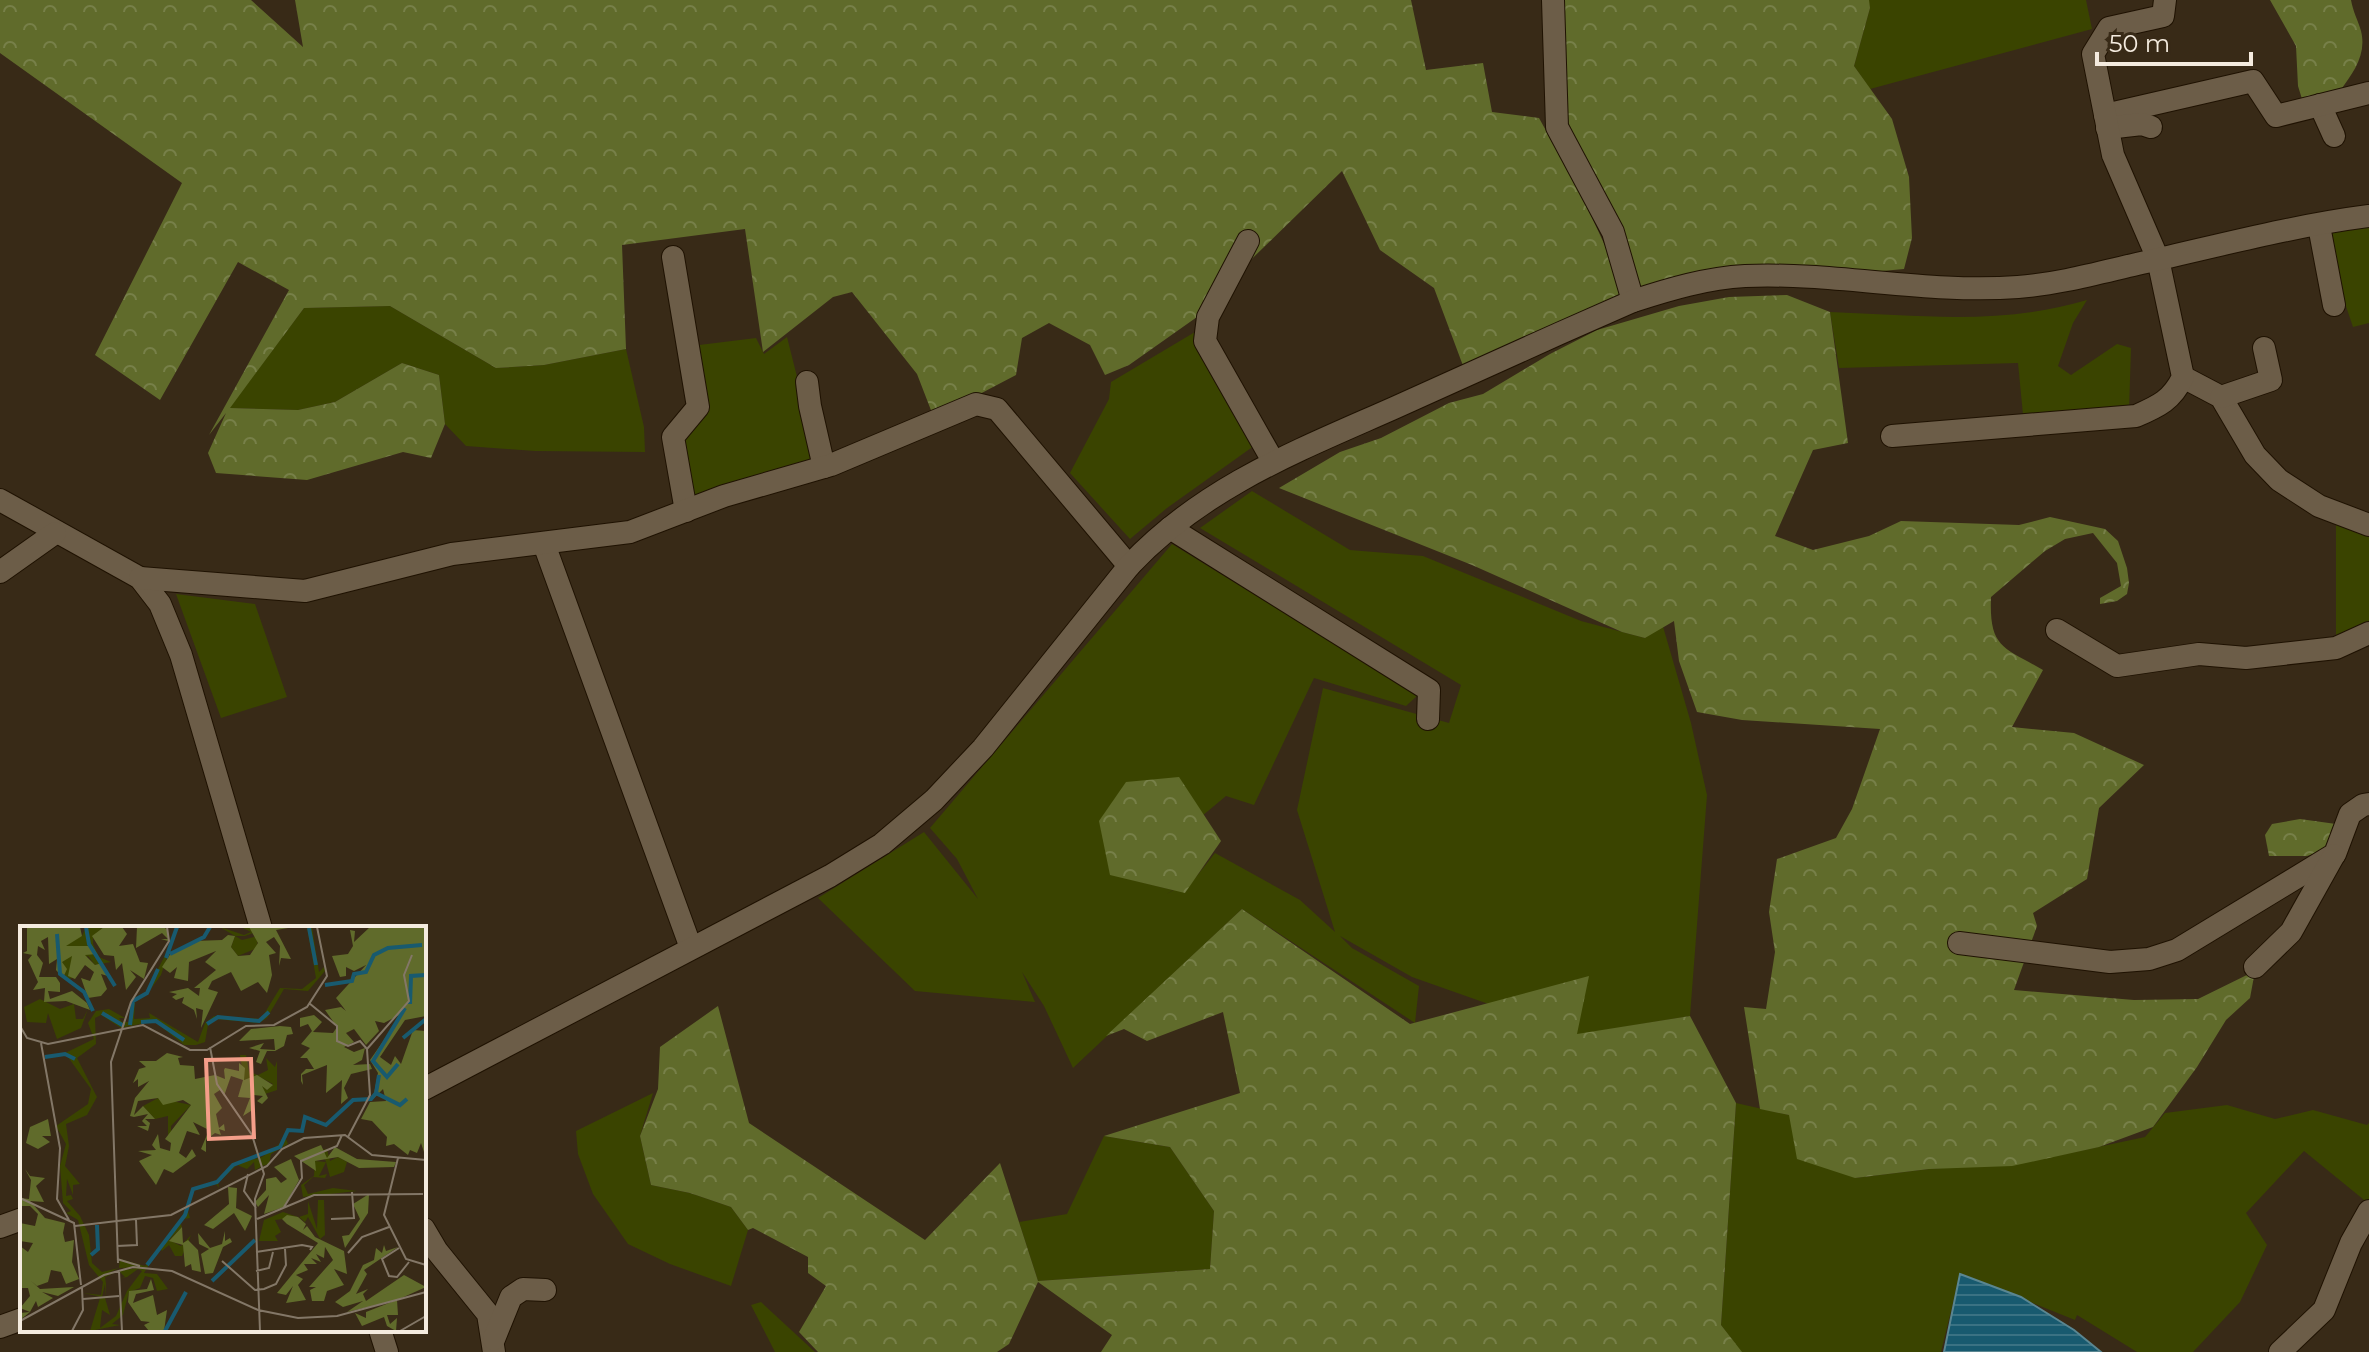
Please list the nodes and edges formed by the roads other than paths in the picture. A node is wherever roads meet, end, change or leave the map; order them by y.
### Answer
1 (1553, 0) edge
2 (2165, 0) edge
3 (2369, 93) edge
4 (2320, 105) junction
5 (2106, 121) junction
6 (2151, 127) dead end
7 (2334, 136) dead end
8 (2369, 216) edge
9 (2319, 226) junction
10 (1248, 241) dead end
11 (673, 257) dead end
12 (2158, 259) junction
13 (1633, 301) junction
14 (2334, 305) dead end
15 (2264, 348) dead end
16 (2183, 377) junction
17 (807, 382) dead end
18 (2221, 397) junction
19 (1892, 436) dead end
20 (1273, 461) junction
21 (824, 467) junction
22 (0, 500) edge
23 (686, 511) junction
24 (2369, 525) edge
25 (1170, 528) junction
26 (55, 533) junction
27 (544, 544) junction
28 (1129, 566) junction
29 (0, 572) edge
30 (140, 578) junction
31 (2057, 630) dead end
32 (2369, 633) edge
33 (1428, 719) dead end
34 (2369, 804) edge
35 (2335, 854) junction
36 (260, 926) edge
37 (1959, 943) dead end
38 (691, 948) junction
39 (2255, 967) dead end
40 (426, 1088) edge
41 (2369, 1211) edge
42 (20, 1220) edge
43 (0, 1227) edge
44 (426, 1232) edge
45 (545, 1290) dead end
46 (20, 1320) edge
47 (0, 1327) edge
48 (381, 1332) edge
49 (494, 1346) edge
50 (387, 1352) edge
51 (2280, 1352) edge

1 - 13 street
2 - 5 street
3 - 4 street
4 - 5 street
4 - 7 street
5 - 6 street
5 - 12 street
8 - 9 street
9 - 12 street
9 - 14 street
10 - 20 street
11 - 23 street
12 - 13 street
12 - 16 street
13 - 20 street
15 - 18 street
16 - 18 street
16 - 19 street
17 - 21 street
18 - 24 street
20 - 25 street
21 - 23 street
21 - 28 street
22 - 26 street
23 - 27 street
25 - 28 street
25 - 33 street
26 - 29 street
26 - 30 street
27 - 30 street
27 - 38 street
28 - 38 street
30 - 36 street
31 - 32 street
34 - 35 street
35 - 37 street
35 - 39 street
38 - 40 street
41 - 51 street
42 - 43 street
44 - 49 street
45 - 49 street
46 - 47 street
48 - 50 street

